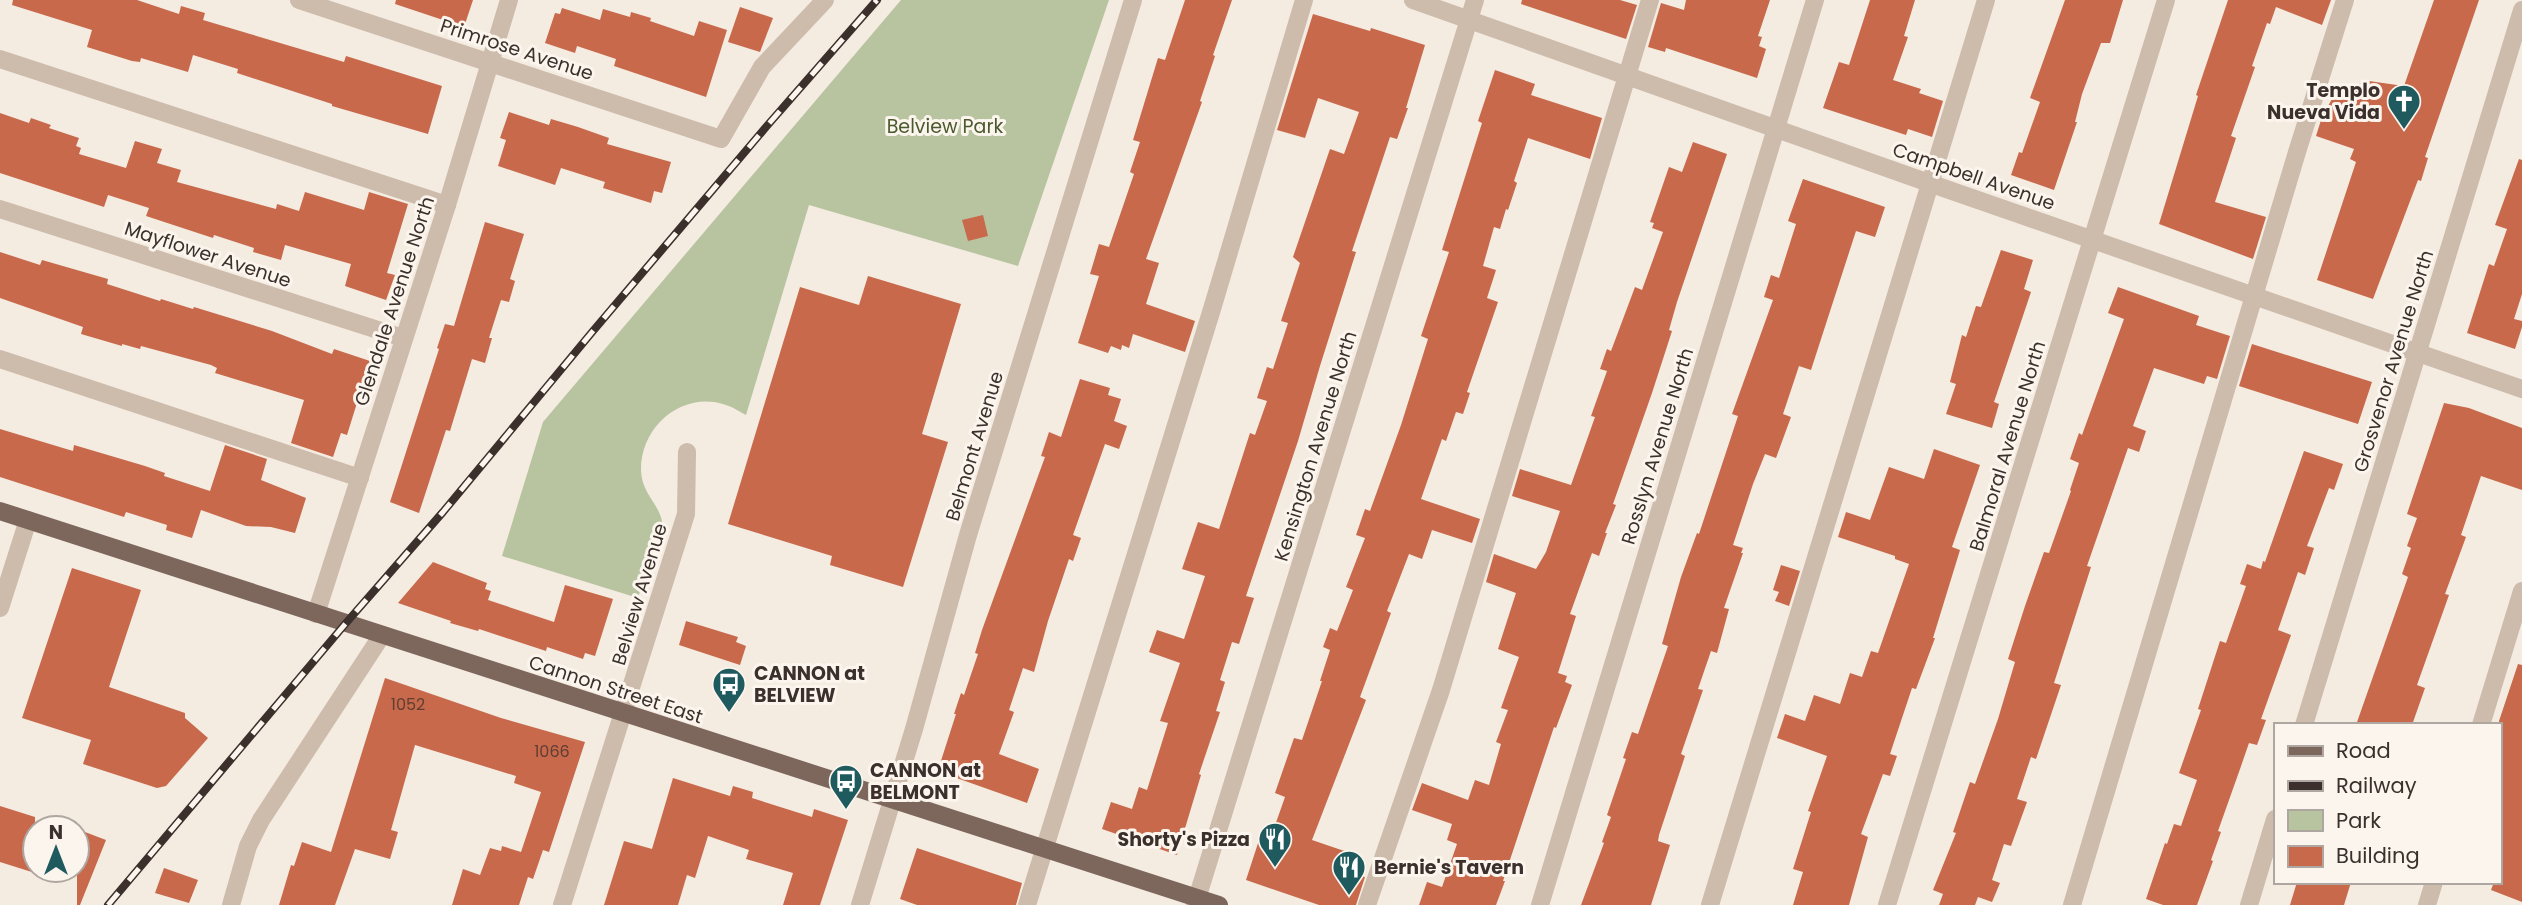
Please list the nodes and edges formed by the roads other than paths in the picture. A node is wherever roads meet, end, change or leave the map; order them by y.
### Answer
1 (299, 0) edge
2 (509, 0) edge
3 (825, 0) edge
4 (1133, 0) edge
5 (1304, 0) edge
6 (1413, 0) edge
7 (1475, 0) edge
8 (1650, 0) edge
9 (1815, 0) edge
10 (1986, 0) edge
11 (2166, 0) edge
12 (2345, 0) edge
13 (2522, 10) edge
14 (1469, 19) junction
15 (0, 59) edge
16 (489, 61) junction
17 (1627, 74) junction
18 (1775, 127) junction
19 (1928, 183) junction
20 (447, 205) junction
21 (0, 209) edge
22 (2093, 239) junction
23 (2254, 296) junction
24 (403, 338) junction
25 (2418, 352) junction
26 (0, 359) edge
27 (2522, 389) edge
28 (687, 452) dead end
29 (360, 478) junction
30 (0, 511) edge
31 (28, 520) junction
32 (2522, 591) edge
33 (0, 608) edge
34 (316, 614) junction
35 (382, 635) junction
36 (624, 714) junction
37 (2305, 723) edge
38 (2483, 723) edge
39 (892, 798) junction
40 (2274, 822) edge
41 (1045, 847) junction
42 (2433, 884) edge
43 (1196, 901) edge
44 (230, 905) edge
45 (562, 905) edge
46 (860, 905) edge
47 (1027, 905) edge
48 (1219, 905) edge
49 (1367, 905) edge
50 (1540, 905) edge
51 (1710, 905) edge
52 (1887, 905) edge
53 (2072, 905) edge
54 (2249, 905) edge
55 (2427, 905) edge

1 - 16 street, Primrose Avenue
2 - 16 street, Glendale Avenue North
3 - 16 street, Primrose Avenue
4 - 39 street, Belmont Avenue
5 - 41 street
6 - 14 street, Campbell Avenue
7 - 14 street, Kensington Avenue North
8 - 17 street
9 - 18 street, Rosslyn Avenue North
10 - 19 street
11 - 22 street, Balmoral Avenue North
12 - 23 street
13 - 25 street, Grosvenor Avenue North
14 - 17 street, Campbell Avenue
14 - 43 street, Kensington Avenue North
15 - 20 street
16 - 20 street, Glendale Avenue North
17 - 18 street, Campbell Avenue
17 - 49 street
18 - 19 street, Campbell Avenue
18 - 50 street, Rosslyn Avenue North
19 - 22 street, Campbell Avenue
19 - 51 street
20 - 24 street, Glendale Avenue North
21 - 24 street, Mayflower Avenue
22 - 23 street, Campbell Avenue
22 - 52 street, Balmoral Avenue North
23 - 25 street, Campbell Avenue
23 - 53 street
24 - 29 street, Glendale Avenue North
25 - 27 street, Campbell Avenue
25 - 37 street, Grosvenor Avenue North
26 - 29 street
28 - 36 street, Belview Avenue
29 - 34 street, Glendale Avenue North
30 - 31 main road, Cannon Street East
31 - 33 street
31 - 34 main road, Cannon Street East
32 - 38 street
34 - 35 main road, Cannon Street East
35 - 36 main road, Cannon Street East
35 - 44 street
36 - 39 main road, Cannon Street East
36 - 45 street, Belview Avenue
39 - 41 main road, Cannon Street East
39 - 46 street, Belmont Avenue
40 - 54 street
41 - 43 main road, Cannon Street East
41 - 47 street
42 - 55 street
43 - 48 main road, Cannon Street East

